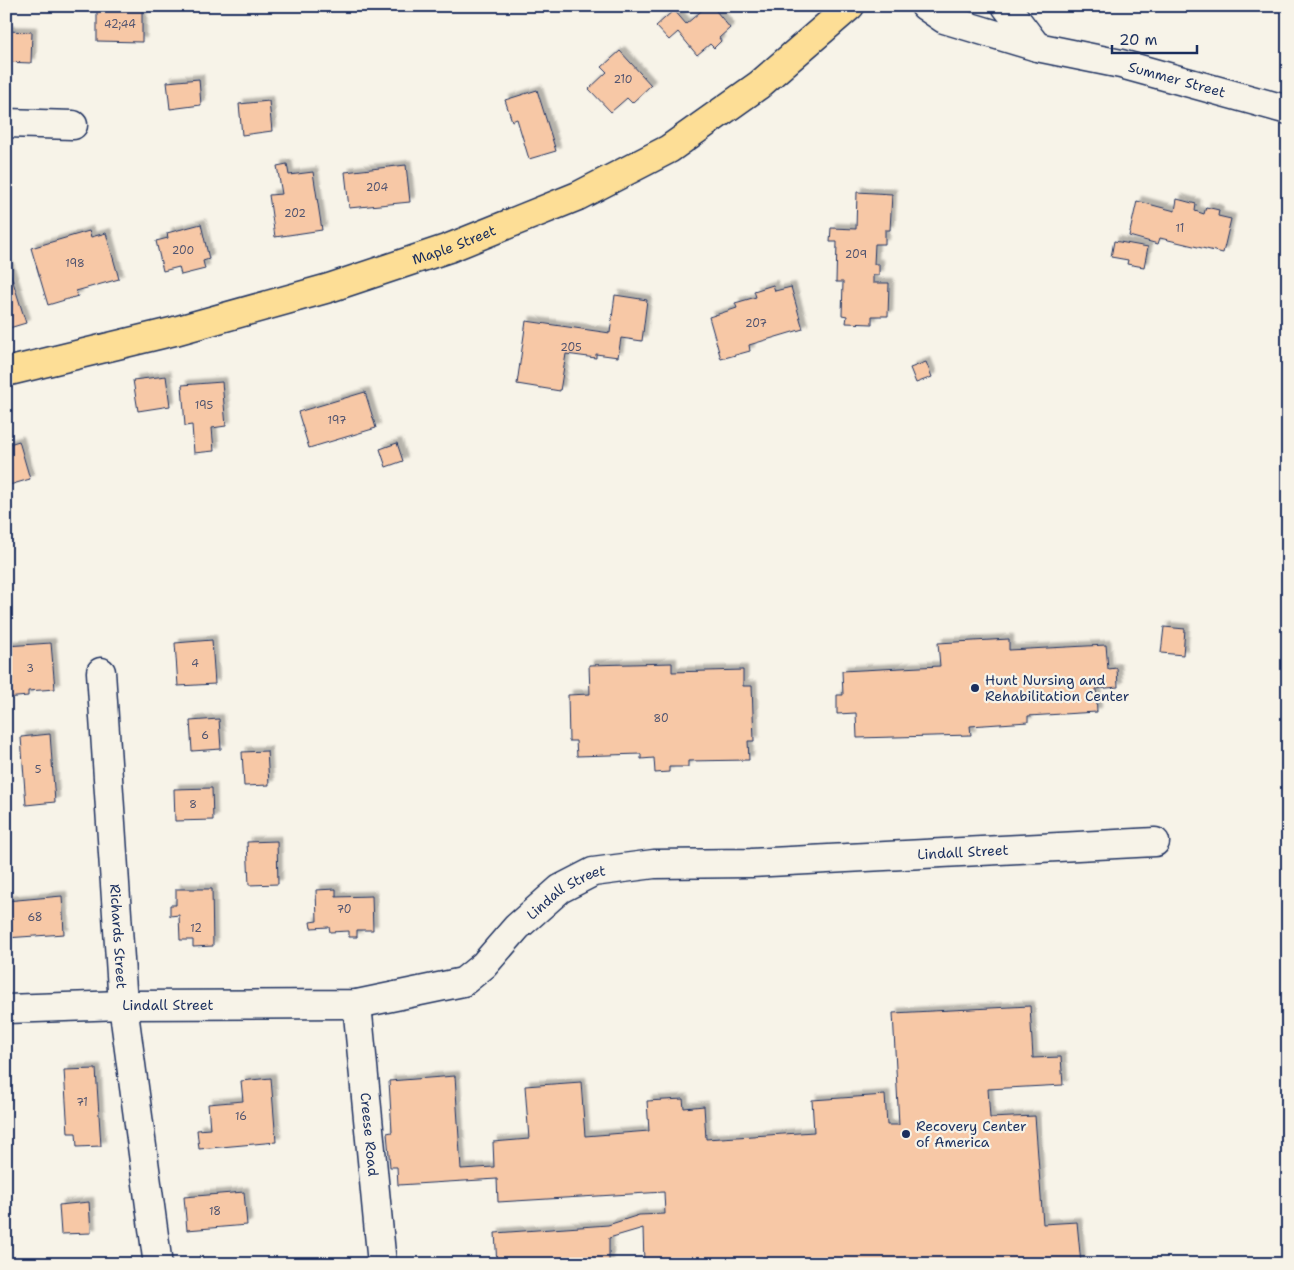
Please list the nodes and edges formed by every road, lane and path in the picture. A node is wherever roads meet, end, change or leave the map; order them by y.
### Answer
1 (850, 6) edge
2 (925, 6) edge
3 (1006, 6) edge
4 (1037, 47) junction
5 (1288, 110) edge
6 (6, 123) edge
7 (73, 125) dead end
8 (6, 372) edge
9 (101, 672) dead end
10 (1155, 842) dead end
11 (357, 1004) junction
12 (123, 1005) junction
13 (6, 1009) edge
14 (157, 1258) dead end
15 (382, 1264) edge

1 - 8 main road, Maple Street
2 - 4 street, Summer Street
3 - 4 street
4 - 5 street, Summer Street
6 - 7 street
9 - 12 street, Richards Street
10 - 11 street, Lindall Street
11 - 12 street, Lindall Street
11 - 15 street, Creese Road
12 - 13 street, Lindall Street
12 - 14 street, Richards Street

